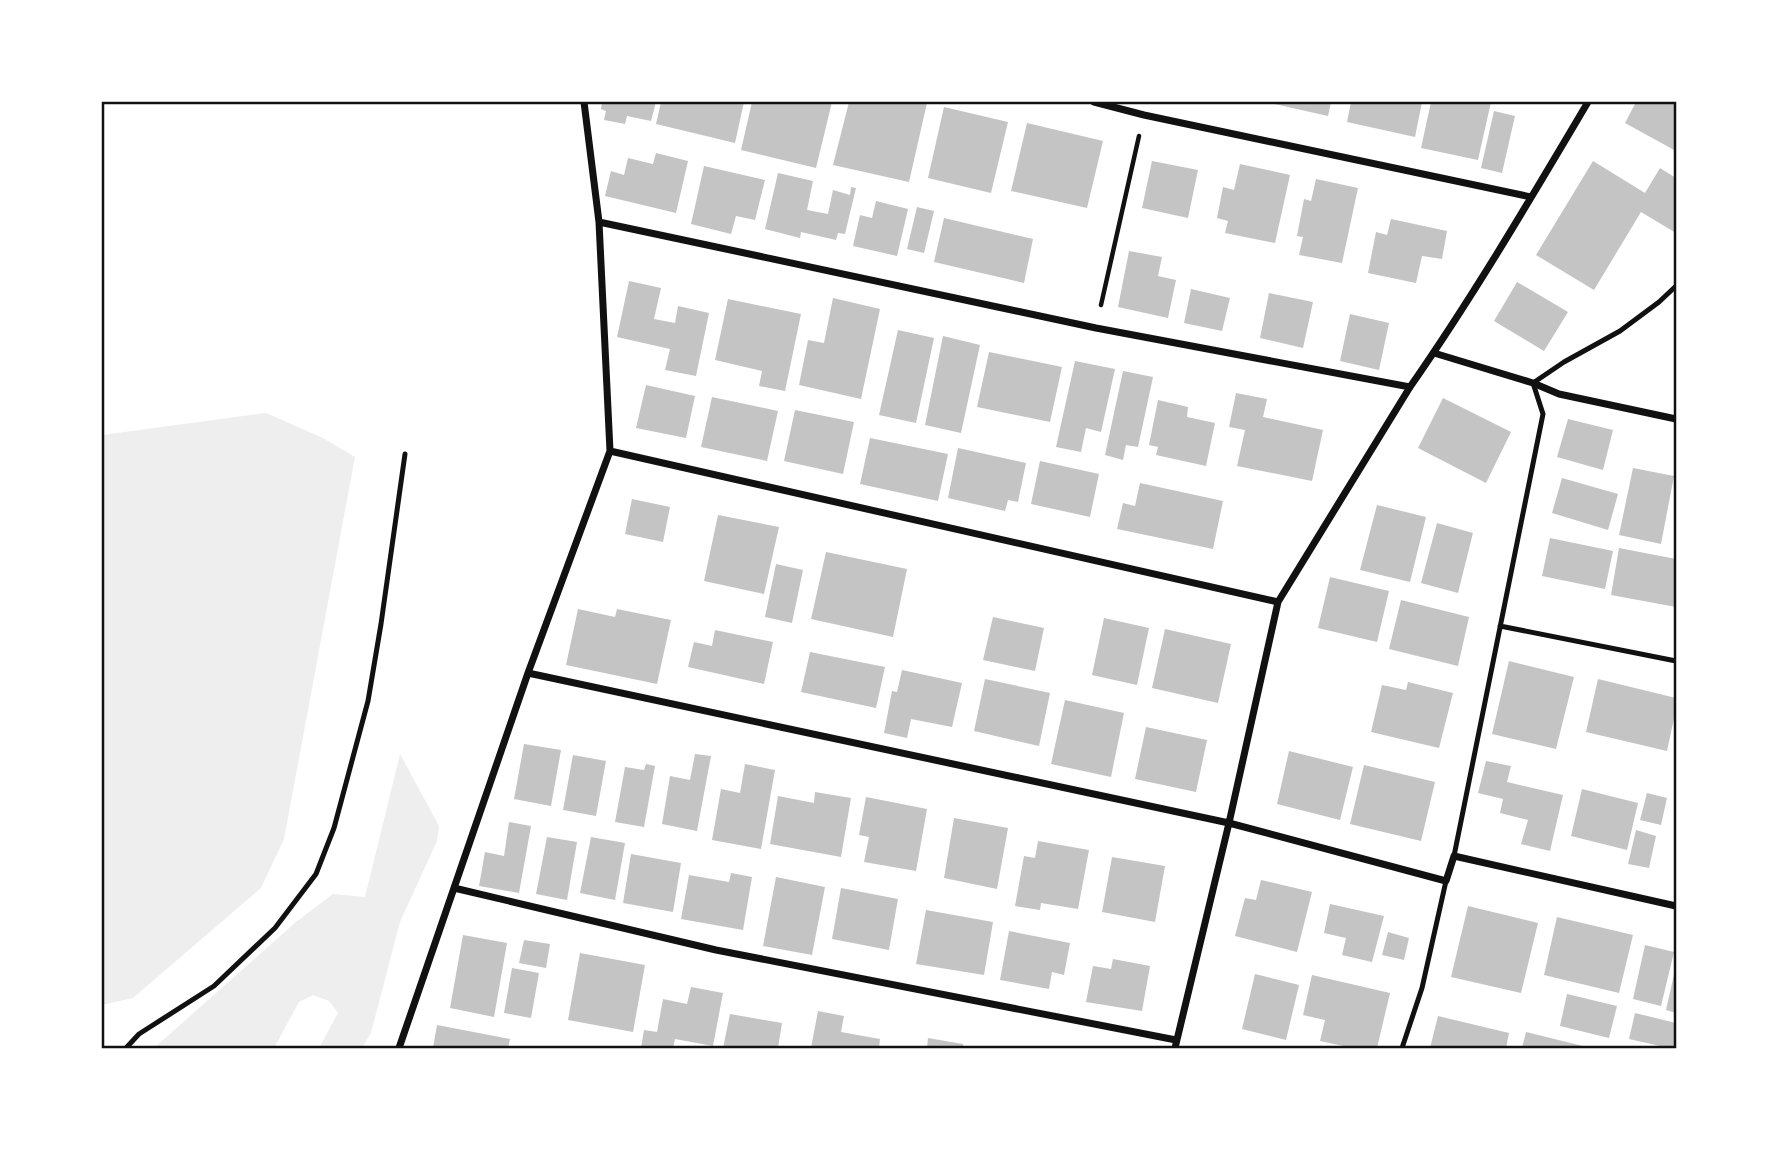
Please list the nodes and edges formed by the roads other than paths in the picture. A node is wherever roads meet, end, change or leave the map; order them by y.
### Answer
1 (584, 102) edge
2 (1094, 102) edge
3 (1588, 102) edge
4 (1531, 197) junction
5 (599, 222) junction
6 (1676, 286) edge
7 (1434, 353) junction
8 (1533, 383) junction
9 (1409, 387) junction
10 (1676, 419) edge
11 (610, 451) junction
12 (405, 454) dead end
13 (1278, 602) junction
14 (1500, 626) junction
15 (1676, 661) edge
16 (528, 673) junction
17 (1229, 823) junction
18 (1454, 856) junction
19 (1446, 881) junction
20 (454, 887) junction
21 (1676, 906) edge
22 (1175, 1044) edge
23 (126, 1048) edge
24 (399, 1048) edge
25 (1402, 1048) edge

1 - 5 street
2 - 4 street
3 - 4 street
4 - 7 street
5 - 9 street
5 - 11 street
6 - 8 lane
7 - 8 street
7 - 9 street
8 - 10 street
8 - 14 lane
9 - 13 street
11 - 13 street
11 - 16 street
12 - 23 lane
13 - 17 street
14 - 15 lane
14 - 18 lane
16 - 17 street
16 - 20 street
17 - 19 street
17 - 22 street
18 - 19 street
18 - 21 street
19 - 25 lane
20 - 22 street
20 - 24 street

